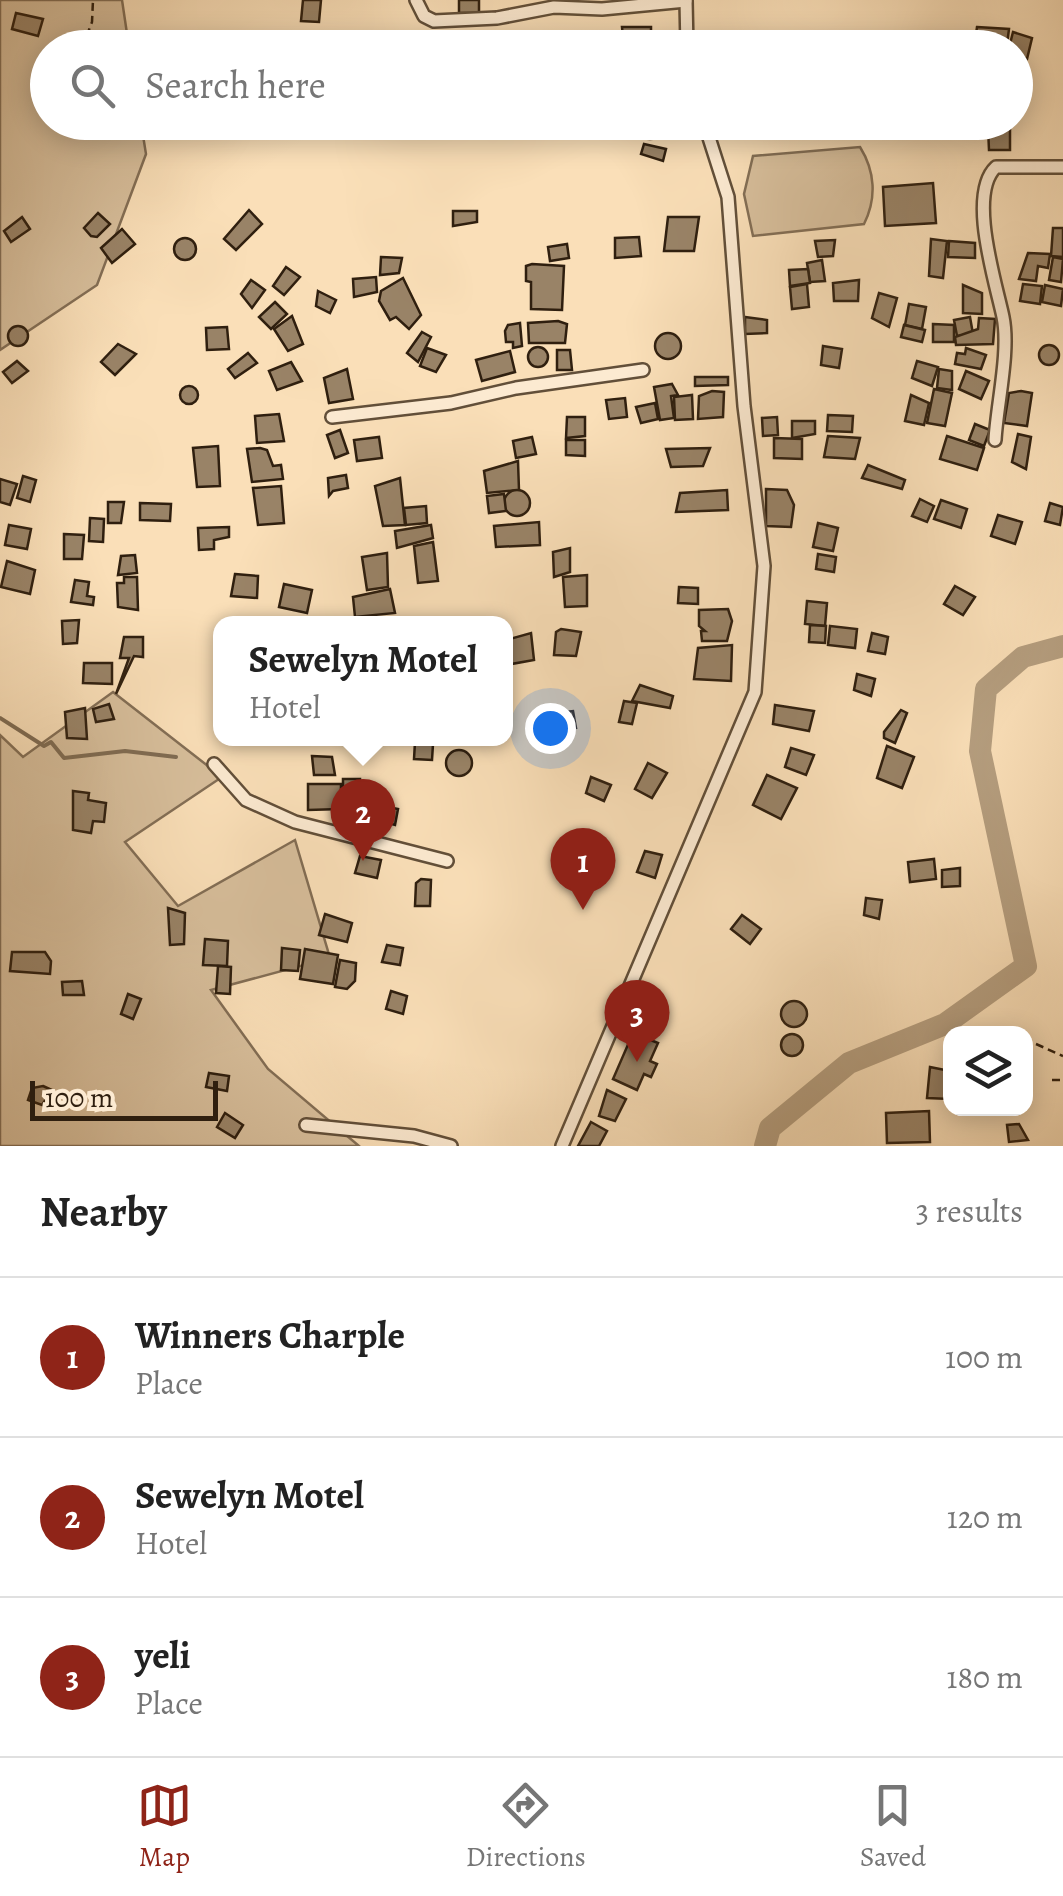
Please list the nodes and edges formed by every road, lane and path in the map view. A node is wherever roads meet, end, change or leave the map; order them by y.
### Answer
1 (94, 0) edge
2 (416, 0) edge
3 (686, 0) edge
4 (89, 30) edge
5 (687, 30) edge
6 (710, 140) edge
7 (1063, 167) edge
8 (642, 370) dead end
9 (332, 418) dead end
10 (995, 440) dead end
11 (214, 764) dead end
12 (446, 861) dead end
13 (1036, 1044) dead end
14 (1063, 1056) edge
15 (1052, 1080) dead end
16 (1063, 1080) edge
17 (306, 1126) dead end
18 (450, 1146) edge
19 (562, 1146) edge

1 - 4 path
2 - 3 street
3 - 5 street
6 - 19 street
7 - 10 street
8 - 9 street
11 - 12 street
13 - 14 path
15 - 16 path
17 - 18 street

